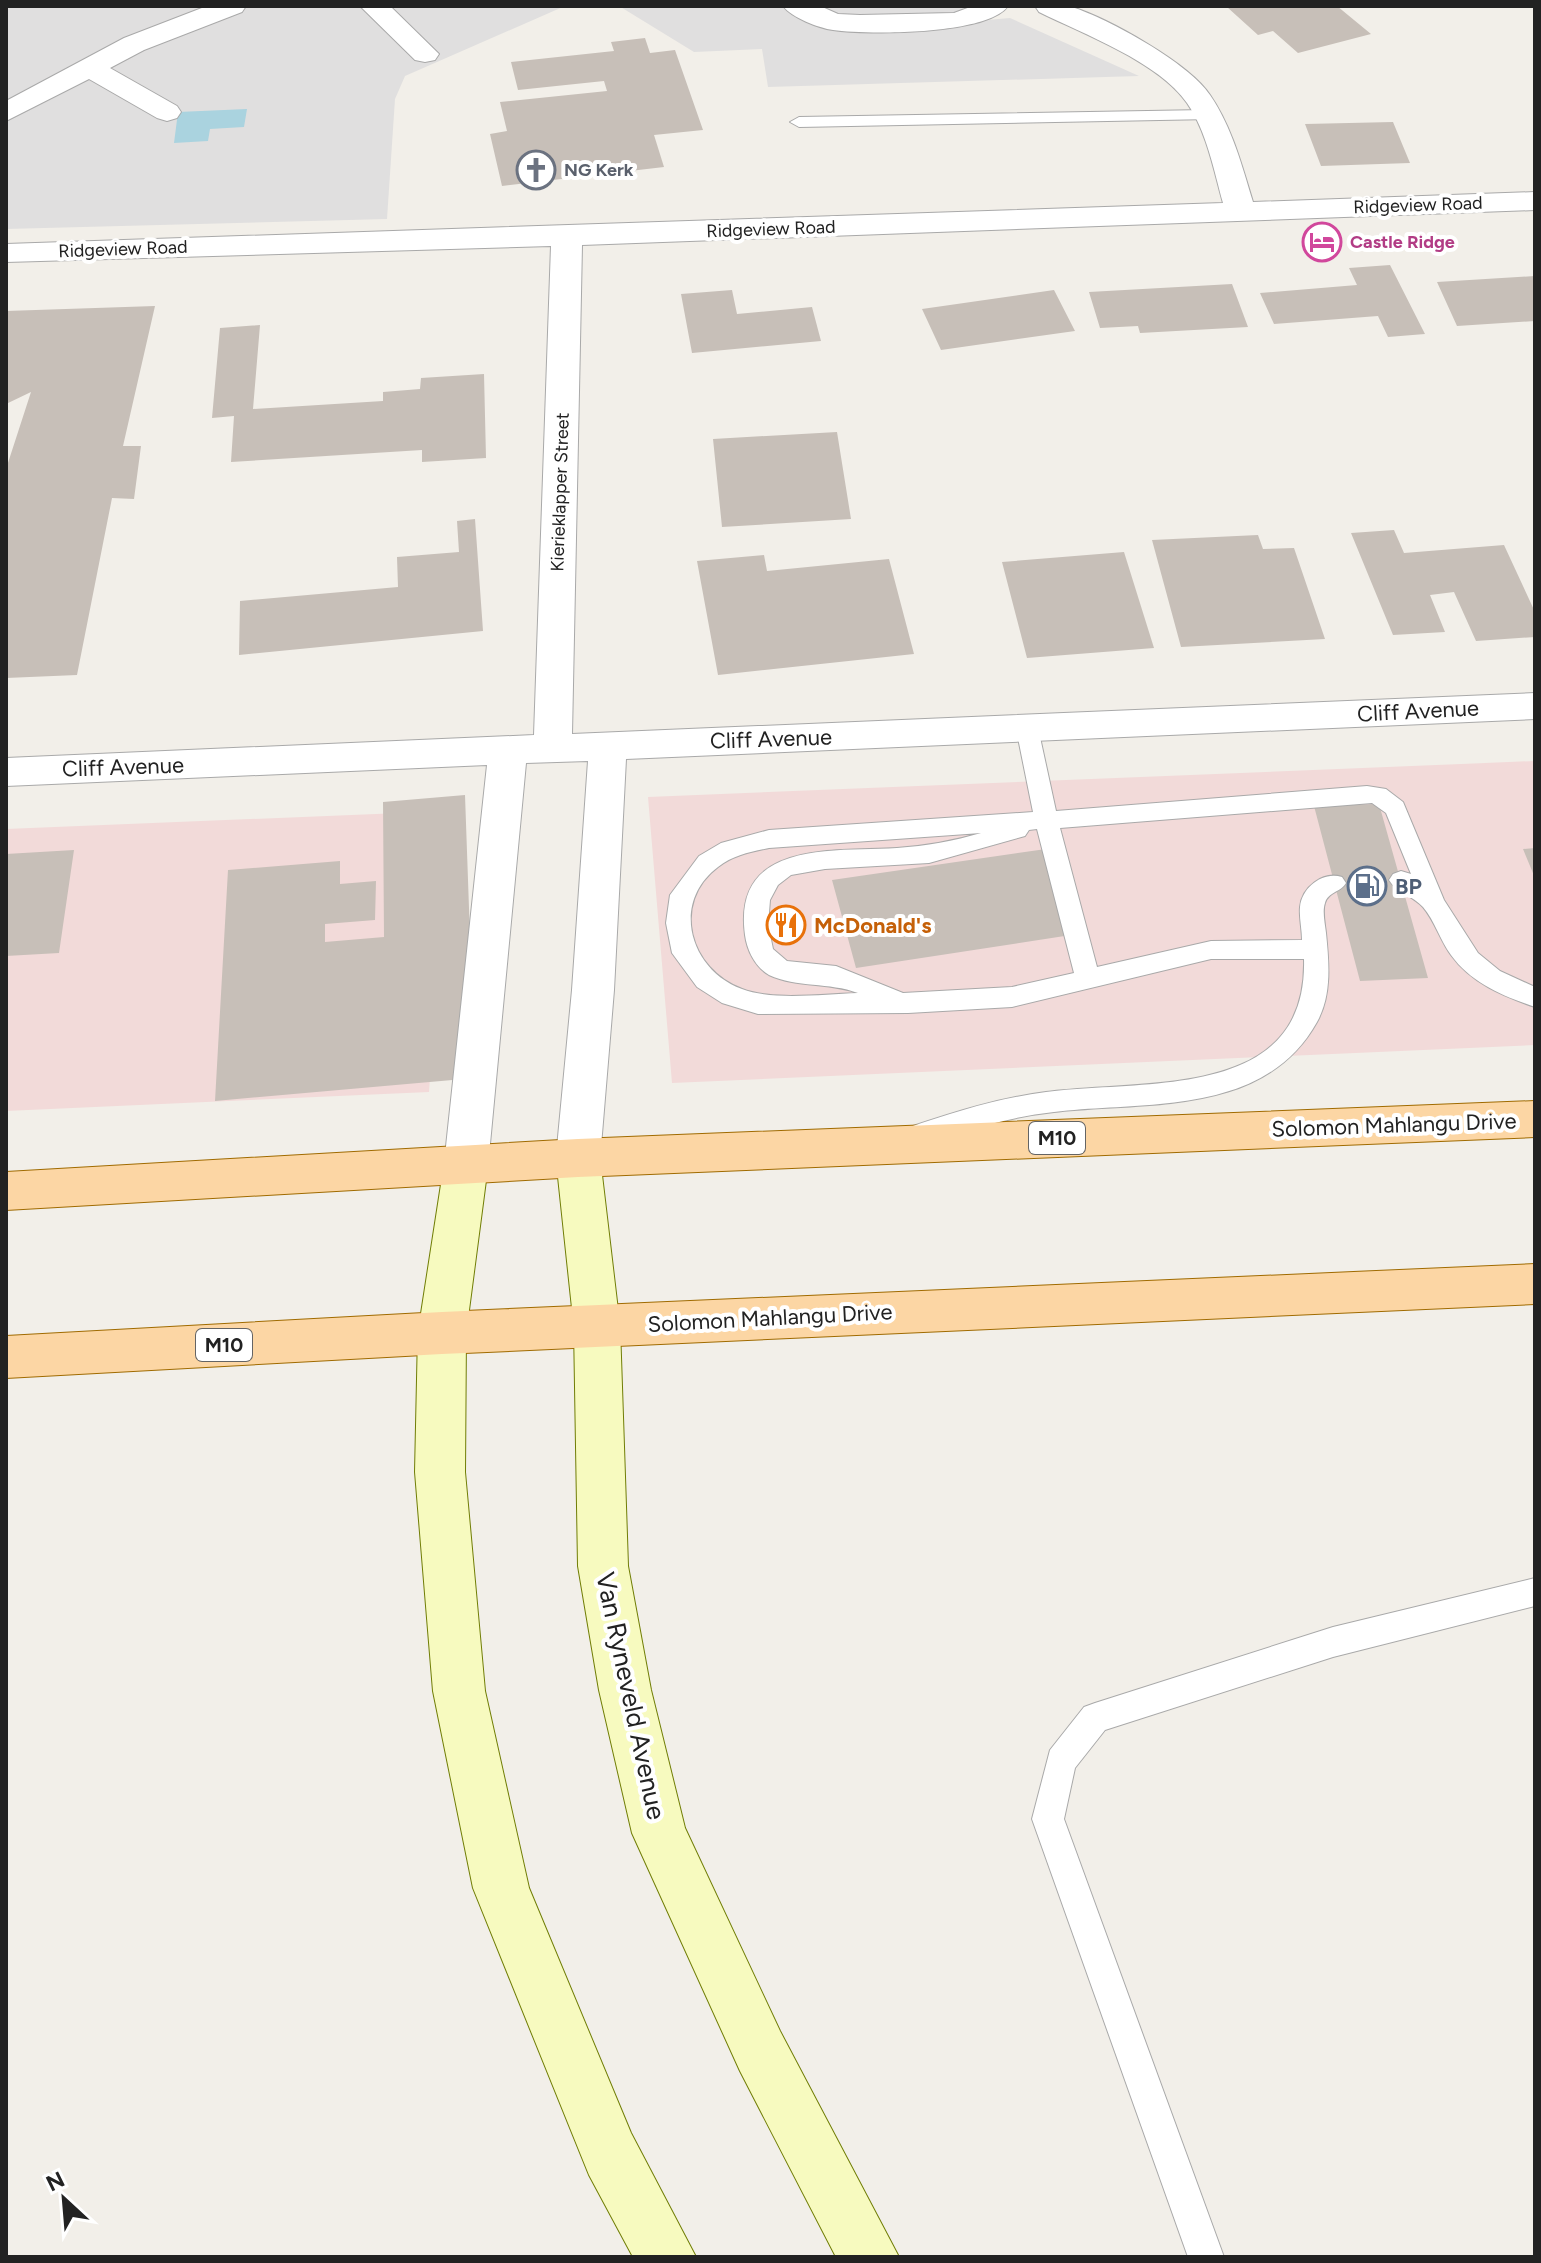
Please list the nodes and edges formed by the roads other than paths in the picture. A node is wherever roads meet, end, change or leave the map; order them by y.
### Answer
1 (232, 6) edge
2 (374, 6) edge
3 (797, 6) edge
4 (994, 6) edge
5 (1049, 6) edge
6 (425, 54) dead end
7 (87, 67) junction
8 (6, 112) edge
9 (167, 112) dead end
10 (1206, 115) junction
11 (799, 122) dead end
12 (1535, 201) edge
13 (1241, 212) junction
14 (567, 236) junction
15 (6, 253) edge
16 (1535, 706) edge
17 (1027, 728) junction
18 (608, 746) junction
19 (553, 748) junction
20 (508, 750) junction
21 (6, 772) edge
22 (1046, 819) junction
23 (1401, 880) dead end
24 (1334, 883) dead end
25 (1433, 899) junction
26 (1314, 949) junction
27 (1088, 981) junction
28 (1535, 997) edge
29 (908, 1003) junction
30 (1535, 1119) edge
31 (893, 1145) junction
32 (578, 1158) junction
33 (466, 1165) junction
34 (6, 1191) edge
35 (1535, 1284) edge
36 (597, 1327) junction
37 (442, 1333) junction
38 (6, 1357) edge
39 (1535, 1592) edge
40 (666, 2257) edge
41 (869, 2257) edge
42 (1206, 2257) edge

1 - 7 street
2 - 6 street
3 - 4 street
5 - 10 street
7 - 8 street
7 - 9 street
10 - 11 lane
10 - 13 street
12 - 13 street, Ridgeview Road
13 - 14 street, Ridgeview Road
14 - 15 street, Ridgeview Road
14 - 19 street, Kierieklapper Street
16 - 17 street, Cliff Avenue
17 - 18 street, Cliff Avenue
17 - 22 lane
18 - 19 street, Cliff Avenue
18 - 32 street
19 - 20 street, Cliff Avenue
20 - 21 street, Cliff Avenue
20 - 33 street
22 - 25 lane
22 - 27 lane
22 - 29 lane
22 - 29 lane
23 - 25 lane
24 - 26 lane
25 - 28 lane
26 - 27 lane
26 - 31 lane
27 - 29 lane
30 - 31 main road, Solomon Mahlangu Drive / M10
31 - 32 main road, Solomon Mahlangu Drive / M10
32 - 33 main road, Solomon Mahlangu Drive / M10
32 - 36 main road, Van Ryneveld Avenue
33 - 34 main road, Solomon Mahlangu Drive / M10
33 - 37 main road
35 - 36 main road, Solomon Mahlangu Drive / M10
36 - 37 main road, Solomon Mahlangu Drive / M10
36 - 41 main road, Van Ryneveld Avenue
37 - 38 main road, Solomon Mahlangu Drive / M10
37 - 40 main road
39 - 42 lane

